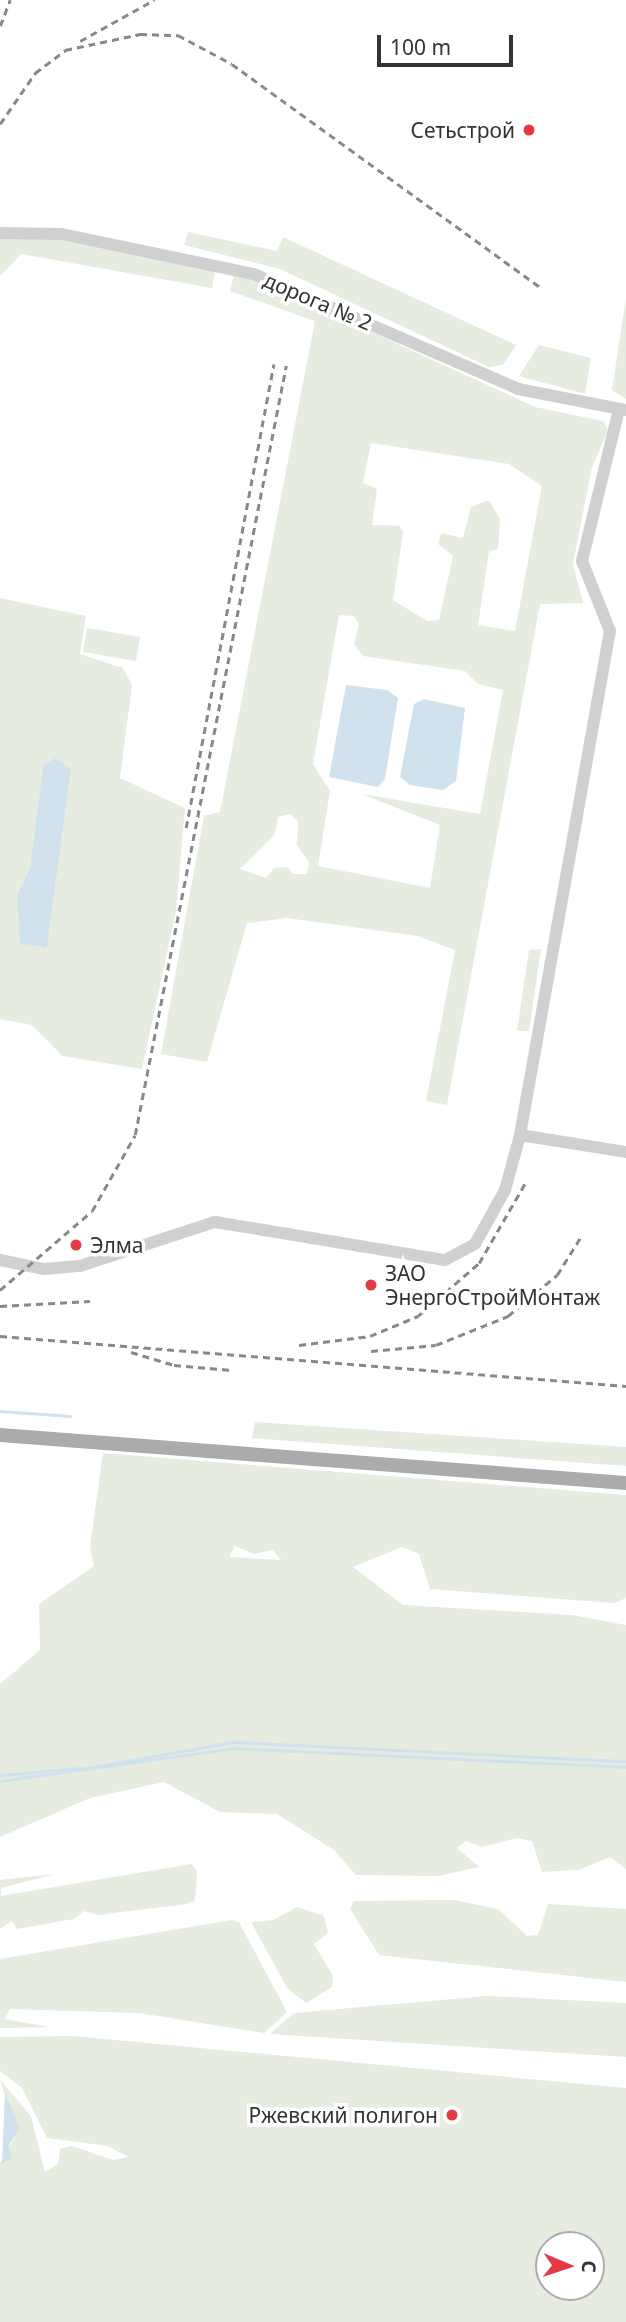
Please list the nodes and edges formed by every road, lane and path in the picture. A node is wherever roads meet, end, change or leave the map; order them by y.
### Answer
1 (0, 233) edge
2 (623, 410) edge
3 (520, 1135) junction
4 (626, 1152) edge
5 (0, 1260) edge
6 (0, 1435) edge
7 (626, 1483) edge

1 - 2 street, дорога № 2
2 - 3 street
3 - 4 street
3 - 5 street
6 - 7 main road

